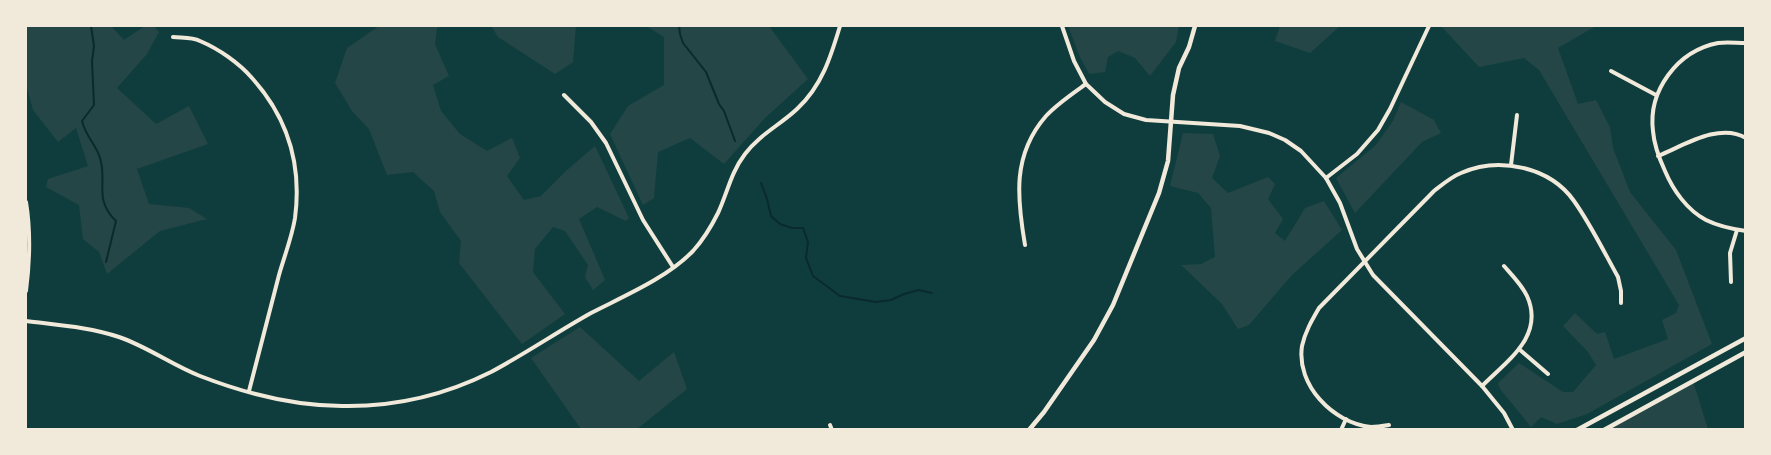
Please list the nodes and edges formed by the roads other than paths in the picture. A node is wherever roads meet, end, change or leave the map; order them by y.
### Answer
1 (840, 26) edge
2 (1062, 26) edge
3 (1195, 26) edge
4 (1429, 26) edge
5 (173, 37) dead end
6 (1746, 43) edge
7 (1611, 71) dead end
8 (1086, 84) junction
9 (564, 95) dead end
10 (1656, 95) junction
11 (1517, 114) dead end
12 (1171, 122) junction
13 (1746, 138) edge
14 (1658, 156) junction
15 (1511, 165) junction
16 (1326, 178) junction
17 (26, 202) edge
18 (1737, 230) junction
19 (1746, 231) edge
20 (1025, 245) dead end
21 (1365, 261) junction
22 (1504, 266) dead end
23 (673, 267) junction
24 (1731, 282) dead end
25 (26, 291) edge
26 (1621, 303) dead end
27 (26, 321) edge
28 (1746, 338) edge
29 (1519, 349) junction
30 (1746, 352) edge
31 (1548, 374) dead end
32 (1482, 386) junction
33 (249, 391) junction
34 (1346, 419) junction
35 (1389, 425) dead end
36 (1029, 429) edge
37 (1341, 429) edge
38 (1513, 429) edge
39 (1577, 429) edge
40 (1604, 429) edge

1 - 23 street
2 - 8 street
3 - 12 street
4 - 16 street
5 - 33 street
6 - 10 street
7 - 10 street
8 - 12 street
8 - 20 street
9 - 23 street
10 - 14 street
11 - 15 street
12 - 16 street
12 - 36 street
13 - 14 street
14 - 18 street
15 - 21 street
15 - 26 street
16 - 21 street
17 - 25 street
18 - 19 street
18 - 24 street
21 - 32 street
21 - 34 street
22 - 29 street
23 - 33 street
27 - 33 street
28 - 39 street
29 - 31 street
29 - 32 street
30 - 40 street
32 - 38 street
34 - 35 street
34 - 37 street

